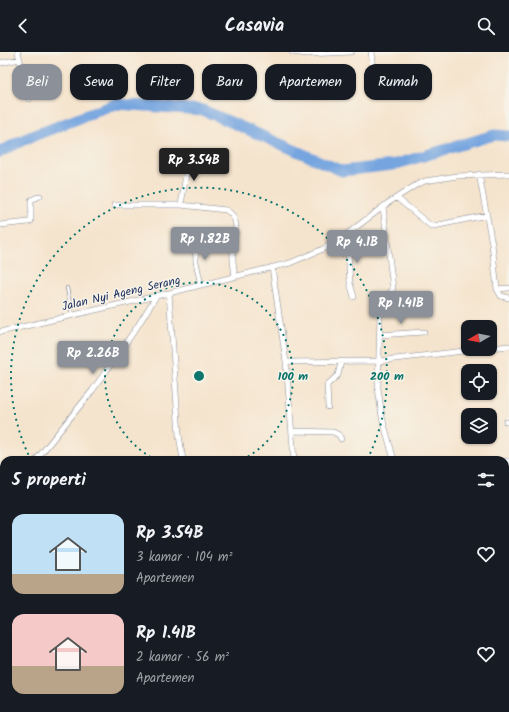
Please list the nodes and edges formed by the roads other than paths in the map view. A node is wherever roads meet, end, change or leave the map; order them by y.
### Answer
1 (18, 52) edge
2 (292, 52) edge
3 (351, 52) edge
4 (371, 52) edge
5 (20, 59) junction
6 (0, 63) edge
7 (21, 64) edge
8 (372, 64) edge
9 (189, 156) dead end
10 (479, 174) junction
11 (509, 174) edge
12 (40, 196) dead end
13 (397, 198) junction
14 (114, 205) dead end
15 (181, 205) junction
16 (383, 207) junction
17 (487, 215) junction
18 (0, 224) edge
19 (346, 234) junction
20 (195, 239) dead end
21 (272, 267) junction
22 (235, 277) junction
23 (201, 285) junction
24 (66, 288) dead end
25 (509, 288) edge
26 (497, 289) junction
27 (169, 293) junction
28 (157, 295) junction
29 (354, 298) dead end
30 (509, 298) edge
31 (72, 315) junction
32 (0, 332) edge
33 (424, 332) dead end
34 (379, 335) junction
35 (509, 346) edge
36 (497, 347) edge
37 (461, 352) edge
38 (286, 362) junction
39 (341, 362) junction
40 (378, 362) junction
41 (328, 406) dead end
42 (292, 431) junction
43 (341, 439) dead end
44 (39, 456) edge
45 (182, 456) edge
46 (294, 456) edge
47 (393, 456) edge

1 - 5 street
2 - 3 street
4 - 8 street
5 - 6 street
5 - 7 street
9 - 15 street
10 - 11 street, Jalan Nyi Ageng Serang
10 - 13 street, Jalan Nyi Ageng Serang
10 - 17 street
12 - 18 street
13 - 16 street, Jalan Nyi Ageng Serang
13 - 17 street
14 - 15 street
15 - 22 street
16 - 19 street, Jalan Nyi Ageng Serang
16 - 34 street
17 - 26 street
19 - 21 street, Jalan Nyi Ageng Serang
19 - 29 street
20 - 23 street
21 - 22 street, Jalan Nyi Ageng Serang
21 - 38 street
22 - 23 street, Jalan Nyi Ageng Serang
23 - 27 street, Jalan Nyi Ageng Serang
24 - 31 lane
25 - 26 street
26 - 30 street
27 - 28 street, Jalan Nyi Ageng Serang
27 - 45 street
28 - 31 street, Jalan Nyi Ageng Serang
28 - 44 street
31 - 32 street, Jalan Nyi Ageng Serang
33 - 34 street
34 - 40 street
35 - 36 street
37 - 40 street
38 - 39 street
38 - 42 street
39 - 40 street
39 - 41 street
40 - 47 street
42 - 43 street
42 - 46 street

